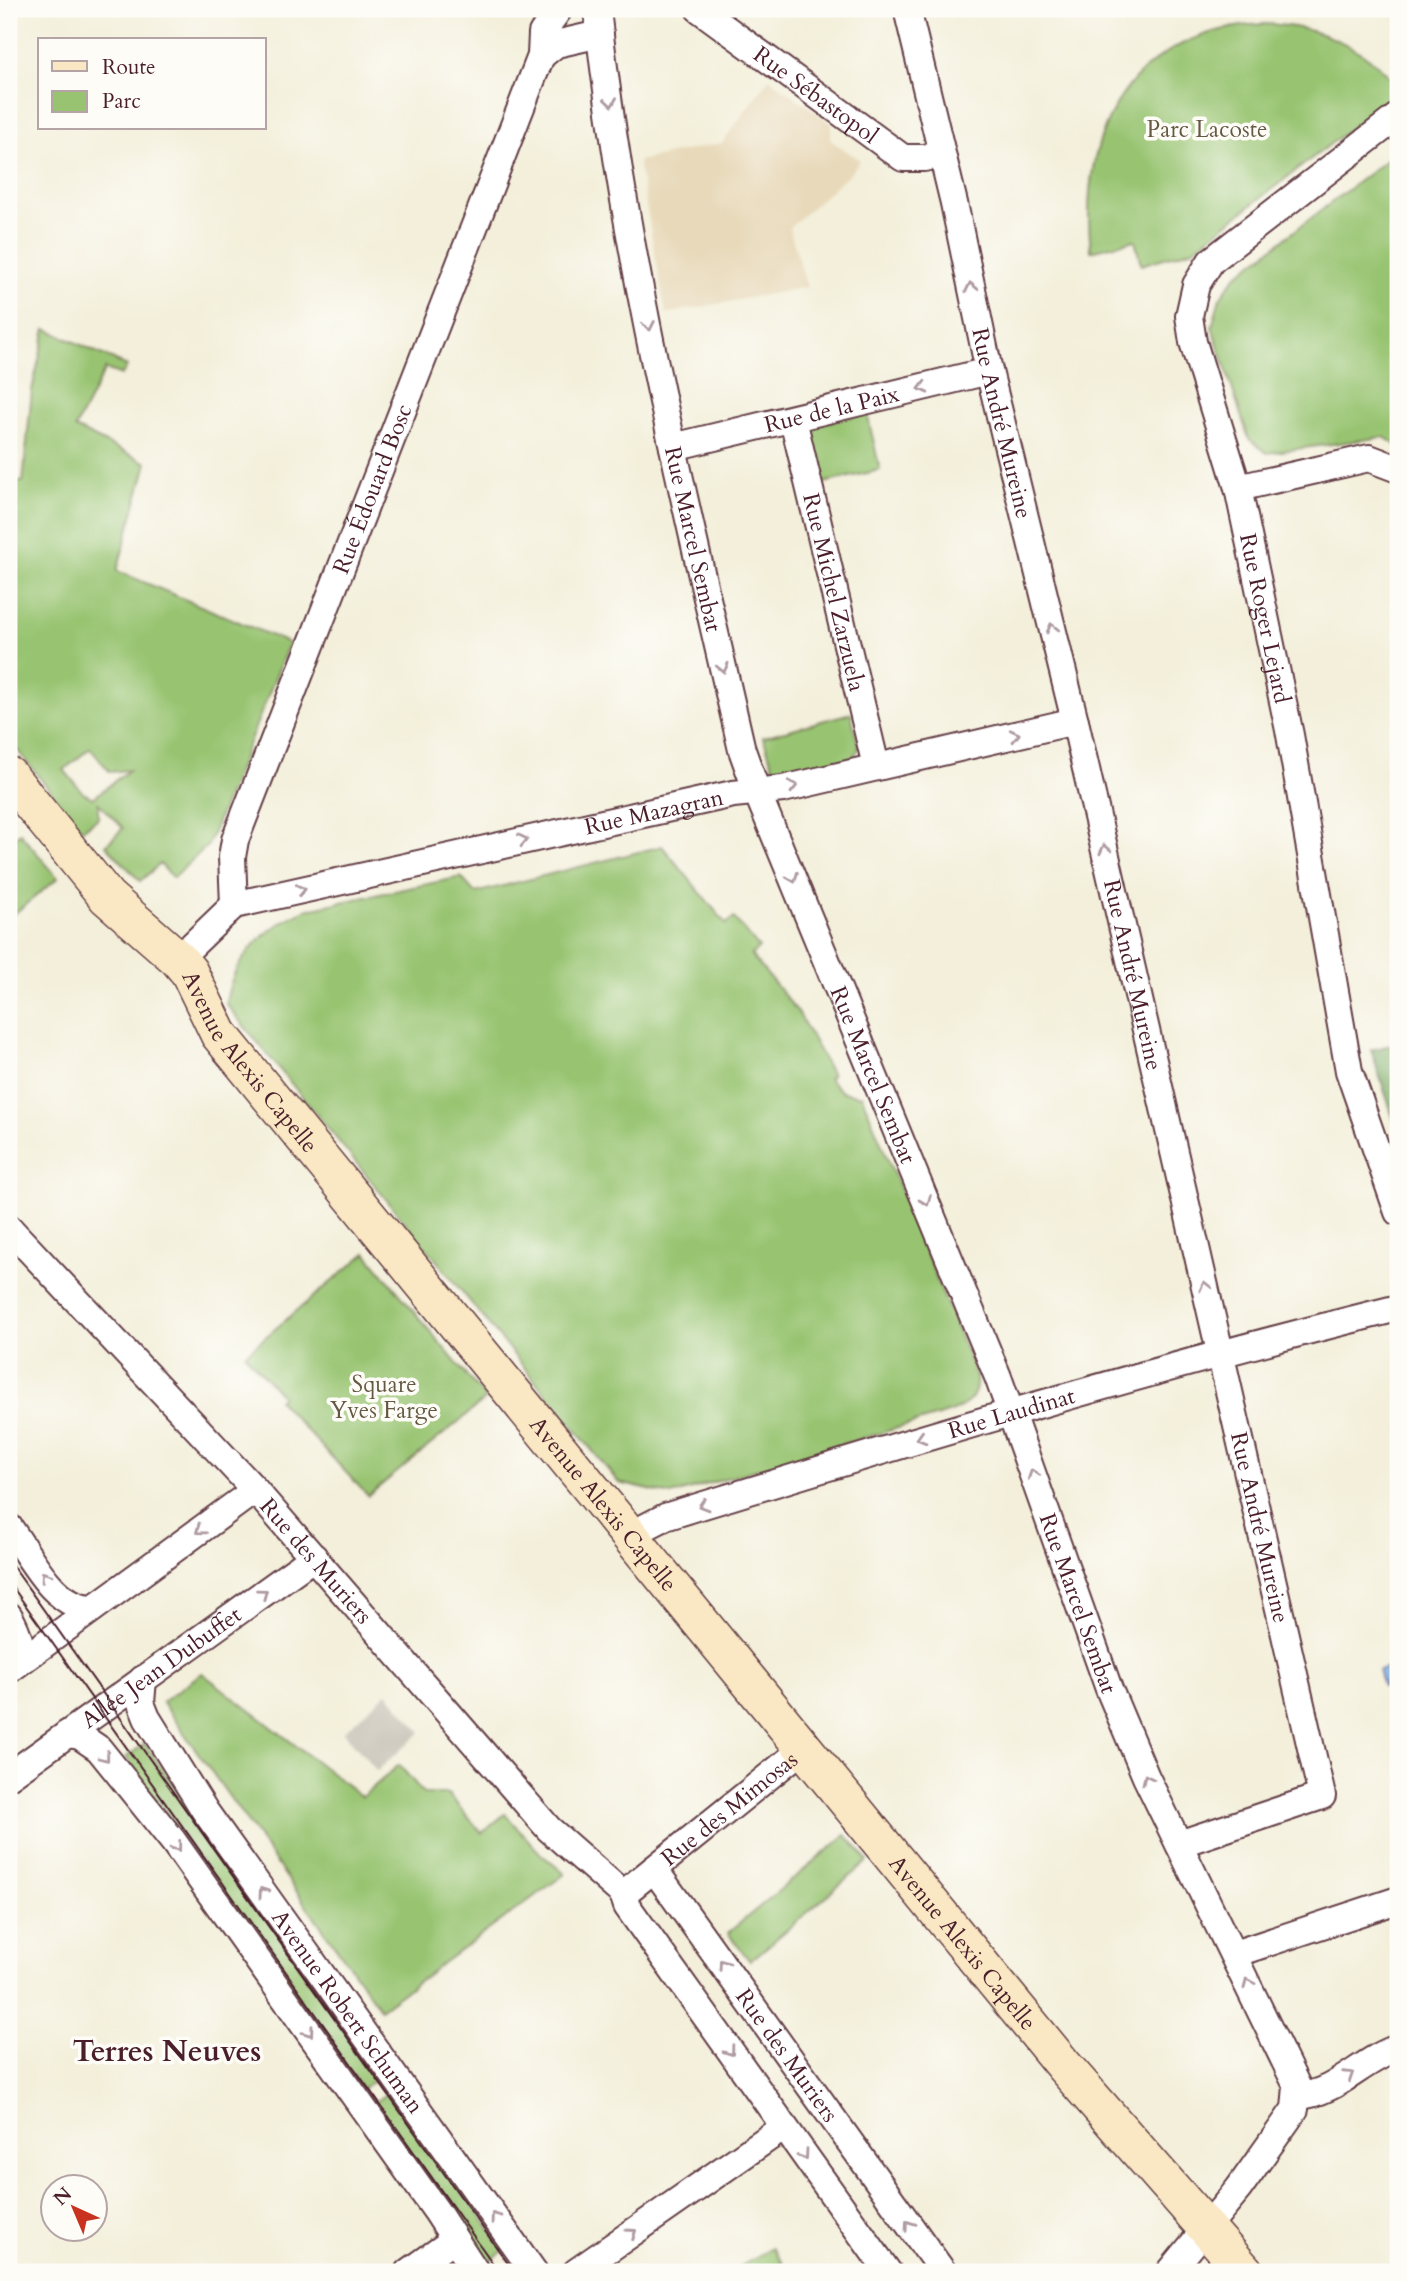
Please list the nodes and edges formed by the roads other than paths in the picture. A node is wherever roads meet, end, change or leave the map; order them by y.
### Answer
1 (559, 9) edge
2 (699, 9) edge
3 (906, 9) edge
4 (598, 22) edge
5 (541, 56) junction
6 (1398, 116) edge
7 (941, 154) junction
8 (989, 371) junction
9 (793, 419) junction
10 (673, 447) junction
11 (1398, 469) edge
12 (1238, 488) junction
13 (1075, 721) junction
14 (876, 766) junction
15 (9, 776) edge
16 (757, 792) junction
17 (234, 905) junction
18 (178, 959) junction
19 (1398, 1212) edge
20 (9, 1228) edge
21 (1398, 1308) edge
22 (1221, 1352) junction
23 (1010, 1411) junction
24 (255, 1490) junction
25 (9, 1527) edge
26 (630, 1535) junction
27 (314, 1557) junction
28 (93, 1608) junction
29 (9, 1616) edge
30 (13, 1667) edge
31 (144, 1679) junction
32 (67, 1734) junction
33 (804, 1748) junction
34 (9, 1776) edge
35 (1179, 1844) junction
36 (654, 1869) junction
37 (624, 1894) junction
38 (1398, 1900) edge
39 (1234, 1954) junction
40 (1398, 2048) edge
41 (1298, 2096) junction
42 (784, 2127) junction
43 (1205, 2230) junction
44 (454, 2241) junction
45 (410, 2272) edge
46 (476, 2272) edge
47 (534, 2272) edge
48 (576, 2272) edge
49 (888, 2272) edge
50 (943, 2272) edge
51 (1170, 2272) edge
52 (1245, 2272) edge

1 - 5 street, Rue Édouard Bosc
2 - 7 street, Rue Sébastopol
3 - 7 street, Rue André Mureine
4 - 5 street
4 -> 10 street, Rue Marcel Sembat
5 - 17 street, Rue Édouard Bosc
6 - 12 street, Rue Roger Lejard
8 -> 7 street, Rue André Mureine
8 -> 9 street, Rue de la Paix
13 -> 8 street, Rue André Mureine
9 - 10 street, Rue de la Paix
9 - 14 street, Rue Michel Zarzuela
10 -> 16 street, Rue Marcel Sembat
11 - 12 street
12 - 19 street, Rue Roger Lejard
14 -> 13 street, Rue Mazagran
22 -> 13 street, Rue André Mureine
16 -> 14 street, Rue Mazagran
15 - 18 street, Avenue Alexis Capelle
17 -> 16 street, Rue Mazagran
16 -> 23 street, Rue Marcel Sembat
17 - 18 street
18 - 26 street, Avenue Alexis Capelle
20 - 24 street, Rue des Muriers
21 - 22 street, Rue Laudinat
22 - 23 street, Rue Laudinat
22 - 35 street, Rue André Mureine
23 -> 26 street, Rue Laudinat
35 -> 23 street, Rue Marcel Sembat
24 - 27 street, Rue des Muriers
24 -> 28 street
28 -> 25 street
26 - 33 street, Avenue Alexis Capelle
31 -> 27 street, Allée Jean Dubuffet
27 - 37 street, Rue des Muriers
28 - 30 street
29 - 30 street
31 - 32 street, Allée Jean Dubuffet
47 -> 31 street, Avenue Robert Schuman
32 - 34 street, Allée Jean Dubuffet
32 -> 44 street, Avenue Robert Schuman
33 - 36 street, Rue des Mimosas
33 - 43 street, Avenue Alexis Capelle
35 - 39 street, Rue Marcel Sembat
36 - 37 street
50 -> 36 street, Rue des Muriers
37 -> 42 street, Rue des Muriers
38 - 39 street
41 -> 39 street, Rue Marcel Sembat
41 -> 40 street
41 - 43 street
48 -> 42 street
42 -> 49 street, Rue des Muriers
43 - 51 street
43 - 52 street, Avenue Alexis Capelle
44 - 45 street
44 - 46 street, Avenue Robert Schuman

